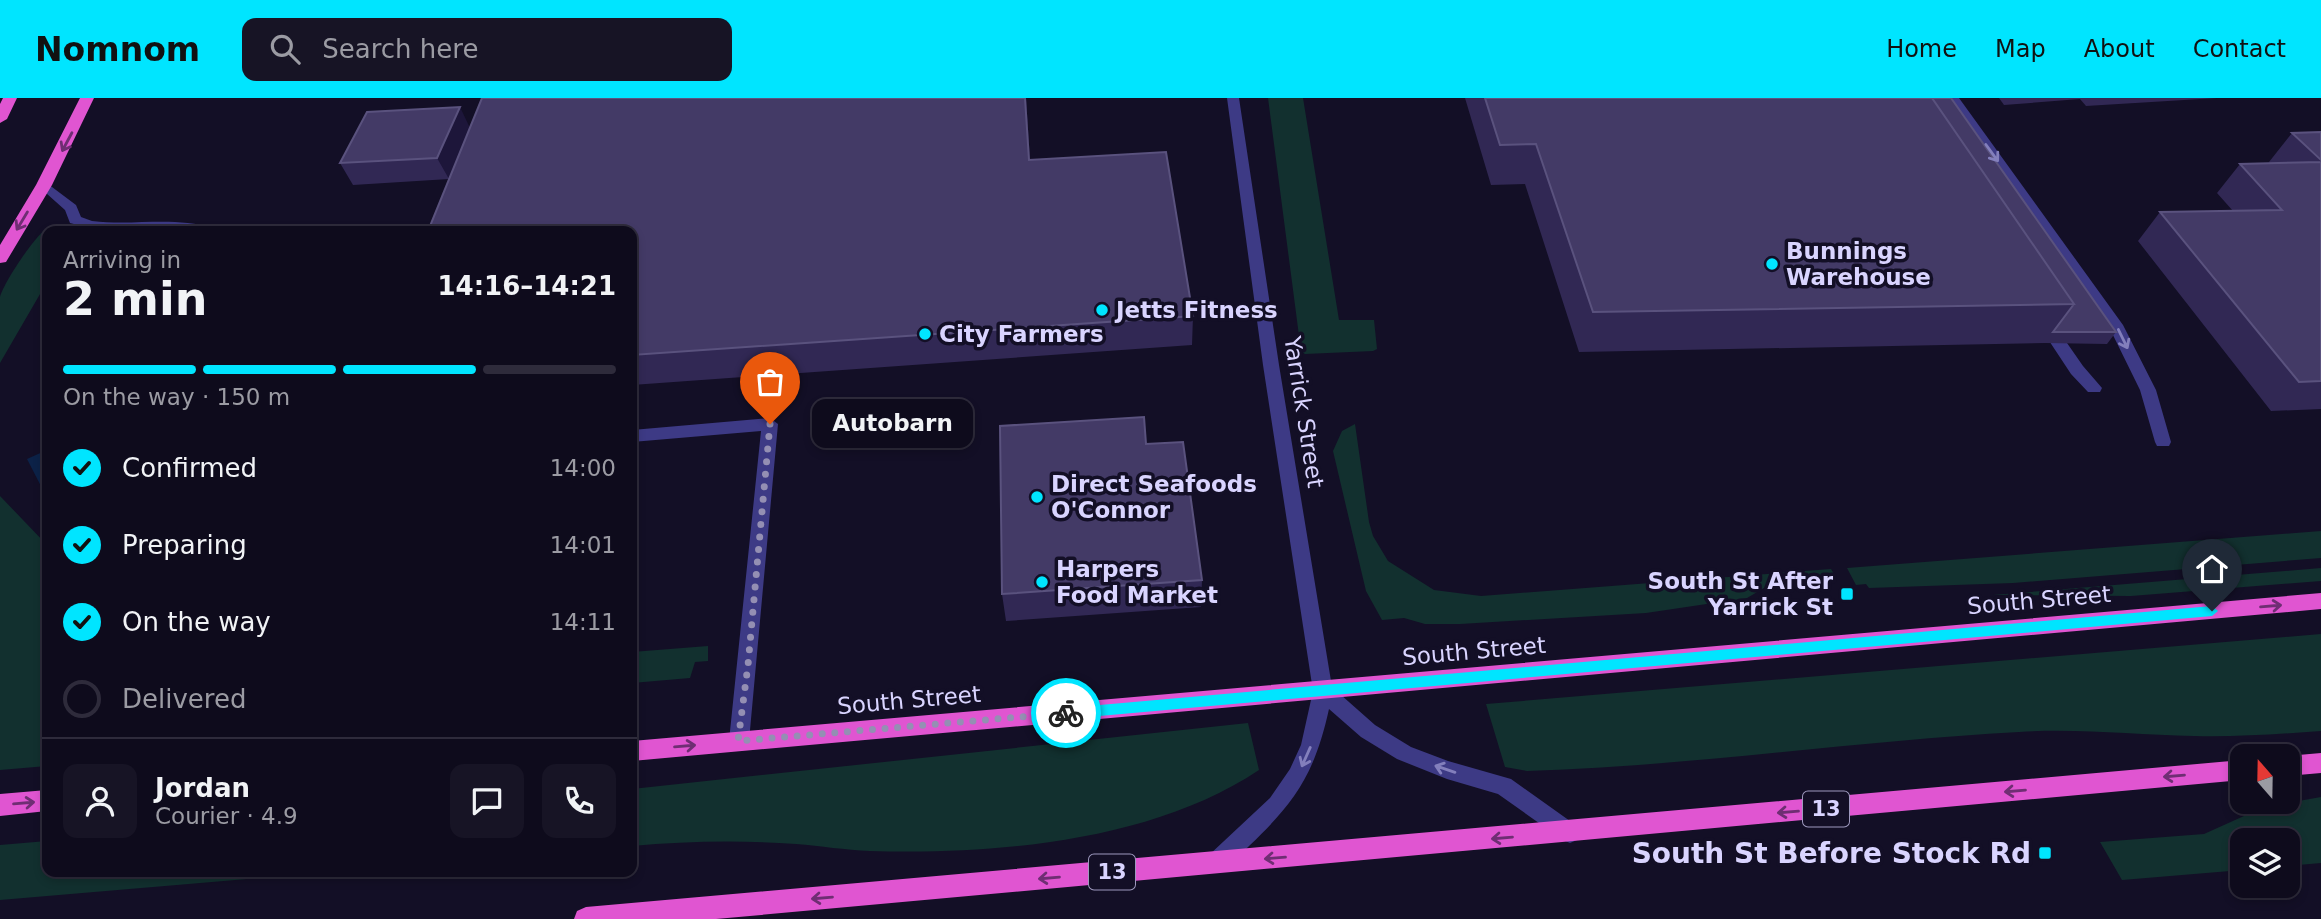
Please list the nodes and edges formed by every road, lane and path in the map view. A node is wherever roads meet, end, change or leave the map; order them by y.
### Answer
1 (10, 98) edge
2 (87, 98) edge
3 (1233, 98) edge
4 (1952, 98) edge
5 (0, 119) edge
6 (44, 185) junction
7 (89, 226) edge
8 (89, 226) edge
9 (180, 226) edge
10 (0, 258) edge
11 (2036, 308) edge
12 (2094, 388) dead end
13 (637, 436) edge
14 (2163, 442) dead end
15 (2321, 601) edge
16 (1323, 691) junction
17 (738, 741) junction
18 (637, 751) edge
19 (2321, 763) edge
20 (2300, 765) edge
21 (2230, 771) edge
22 (42, 801) edge
23 (0, 805) edge
24 (1570, 832) junction
25 (1216, 863) junction
26 (586, 919) edge

1 - 5 highway
2 -> 6 highway
3 - 16 street, Yarrick Street
4 -> 14 street
6 - 7 street
6 -> 10 highway
8 - 9 street
11 - 12 street
13 - 17 street
16 -> 15 highway, South Street
16 - 17 highway, South Street
24 -> 16 street
16 -> 25 street, Yarrick Street
18 -> 17 highway, South Street
19 - 20 highway
21 -> 24 highway, 13
23 -> 22 highway
24 -> 25 highway, 13
25 -> 26 highway, 13

